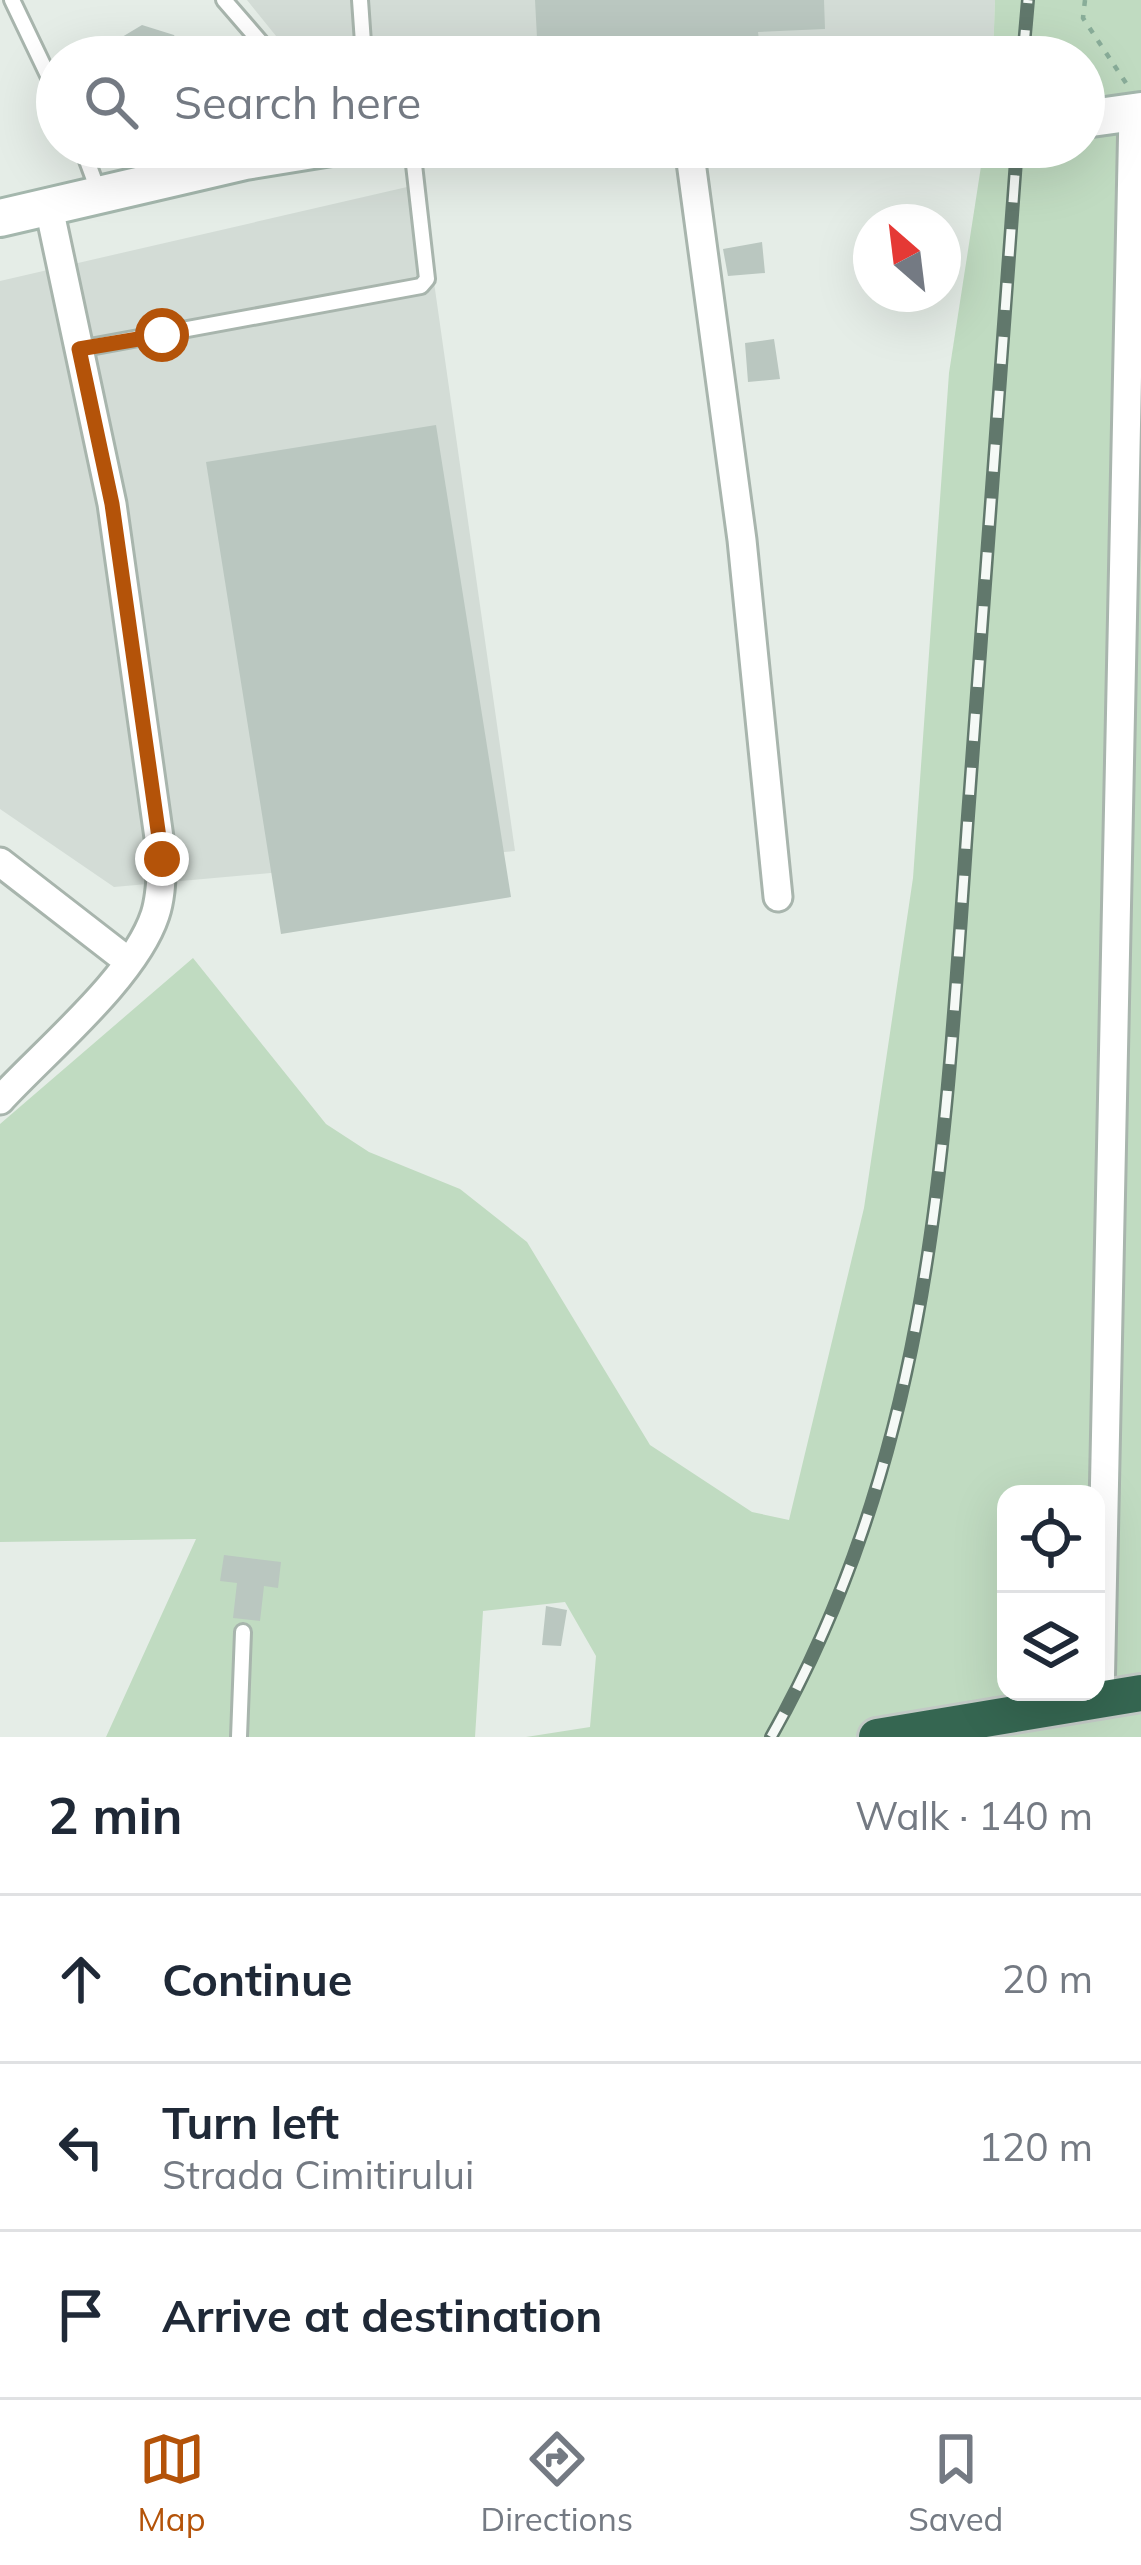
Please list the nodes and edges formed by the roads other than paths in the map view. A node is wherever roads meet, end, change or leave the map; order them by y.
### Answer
1 (12, 0) edge
2 (224, 0) edge
3 (360, 0) edge
4 (254, 36) edge
5 (363, 36) edge
6 (36, 50) edge
7 (1137, 111) edge
8 (1105, 116) edge
9 (90, 168) edge
10 (192, 168) edge
11 (414, 168) edge
12 (692, 168) edge
13 (99, 193) junction
14 (48, 203) junction
15 (0, 218) edge
16 (79, 349) junction
17 (0, 862) edge
18 (778, 897) dead end
19 (129, 962) junction
20 (0, 1100) edge
21 (1102, 1593) edge
22 (243, 1632) dead end
23 (1141, 1694) edge
24 (1105, 1699) edge
25 (1094, 1701) edge
26 (239, 1737) edge
27 (877, 1737) edge

1 - 6 lane
2 - 4 lane
3 - 5 lane
7 - 8 street
7 - 21 street
9 - 13 lane
10 - 13 street
11 - 16 lane
12 - 18 street
13 - 14 street
14 - 15 street
14 - 16 street
16 - 19 street
17 - 19 street
19 - 20 street
22 - 26 lane
23 - 24 highway
25 - 27 highway

